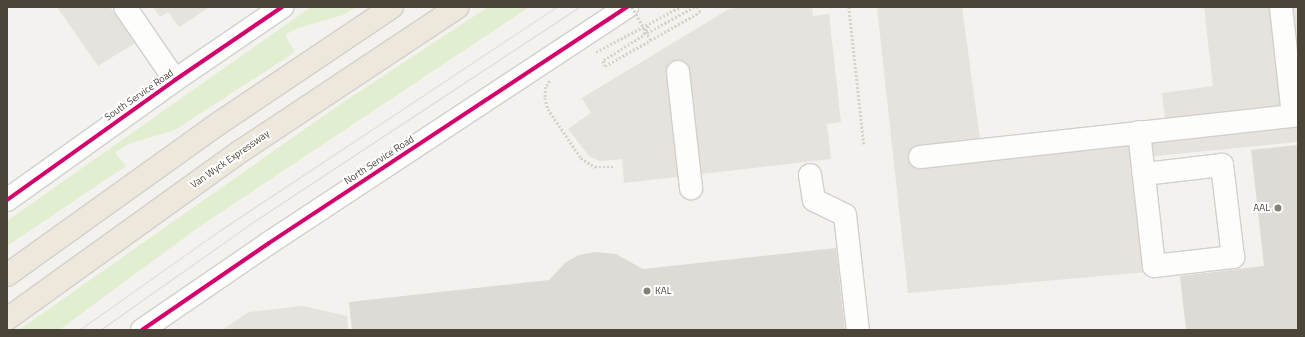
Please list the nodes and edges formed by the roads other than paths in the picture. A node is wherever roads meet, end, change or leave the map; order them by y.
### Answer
1 (125, 7) edge
2 (282, 7) edge
3 (392, 7) edge
4 (458, 7) edge
5 (627, 7) edge
6 (1281, 7) edge
7 (678, 72) dead end
8 (175, 80) junction
9 (1296, 115) edge
10 (1139, 132) junction
11 (920, 157) dead end
12 (1144, 174) junction
13 (810, 175) dead end
14 (691, 188) dead end
15 (7, 200) edge
16 (7, 275) edge
17 (7, 320) edge
18 (142, 330) edge
19 (858, 330) edge

1 - 8 street
2 - 8 street, South Service Road
3 - 16 highway
4 - 17 highway, Van Wyck Expressway
5 - 18 street, North Service Road
6 - 9 street
7 - 14 street
8 - 15 street, South Service Road
9 - 10 street
10 - 11 street
10 - 12 street
12 - 12 street
13 - 19 street

